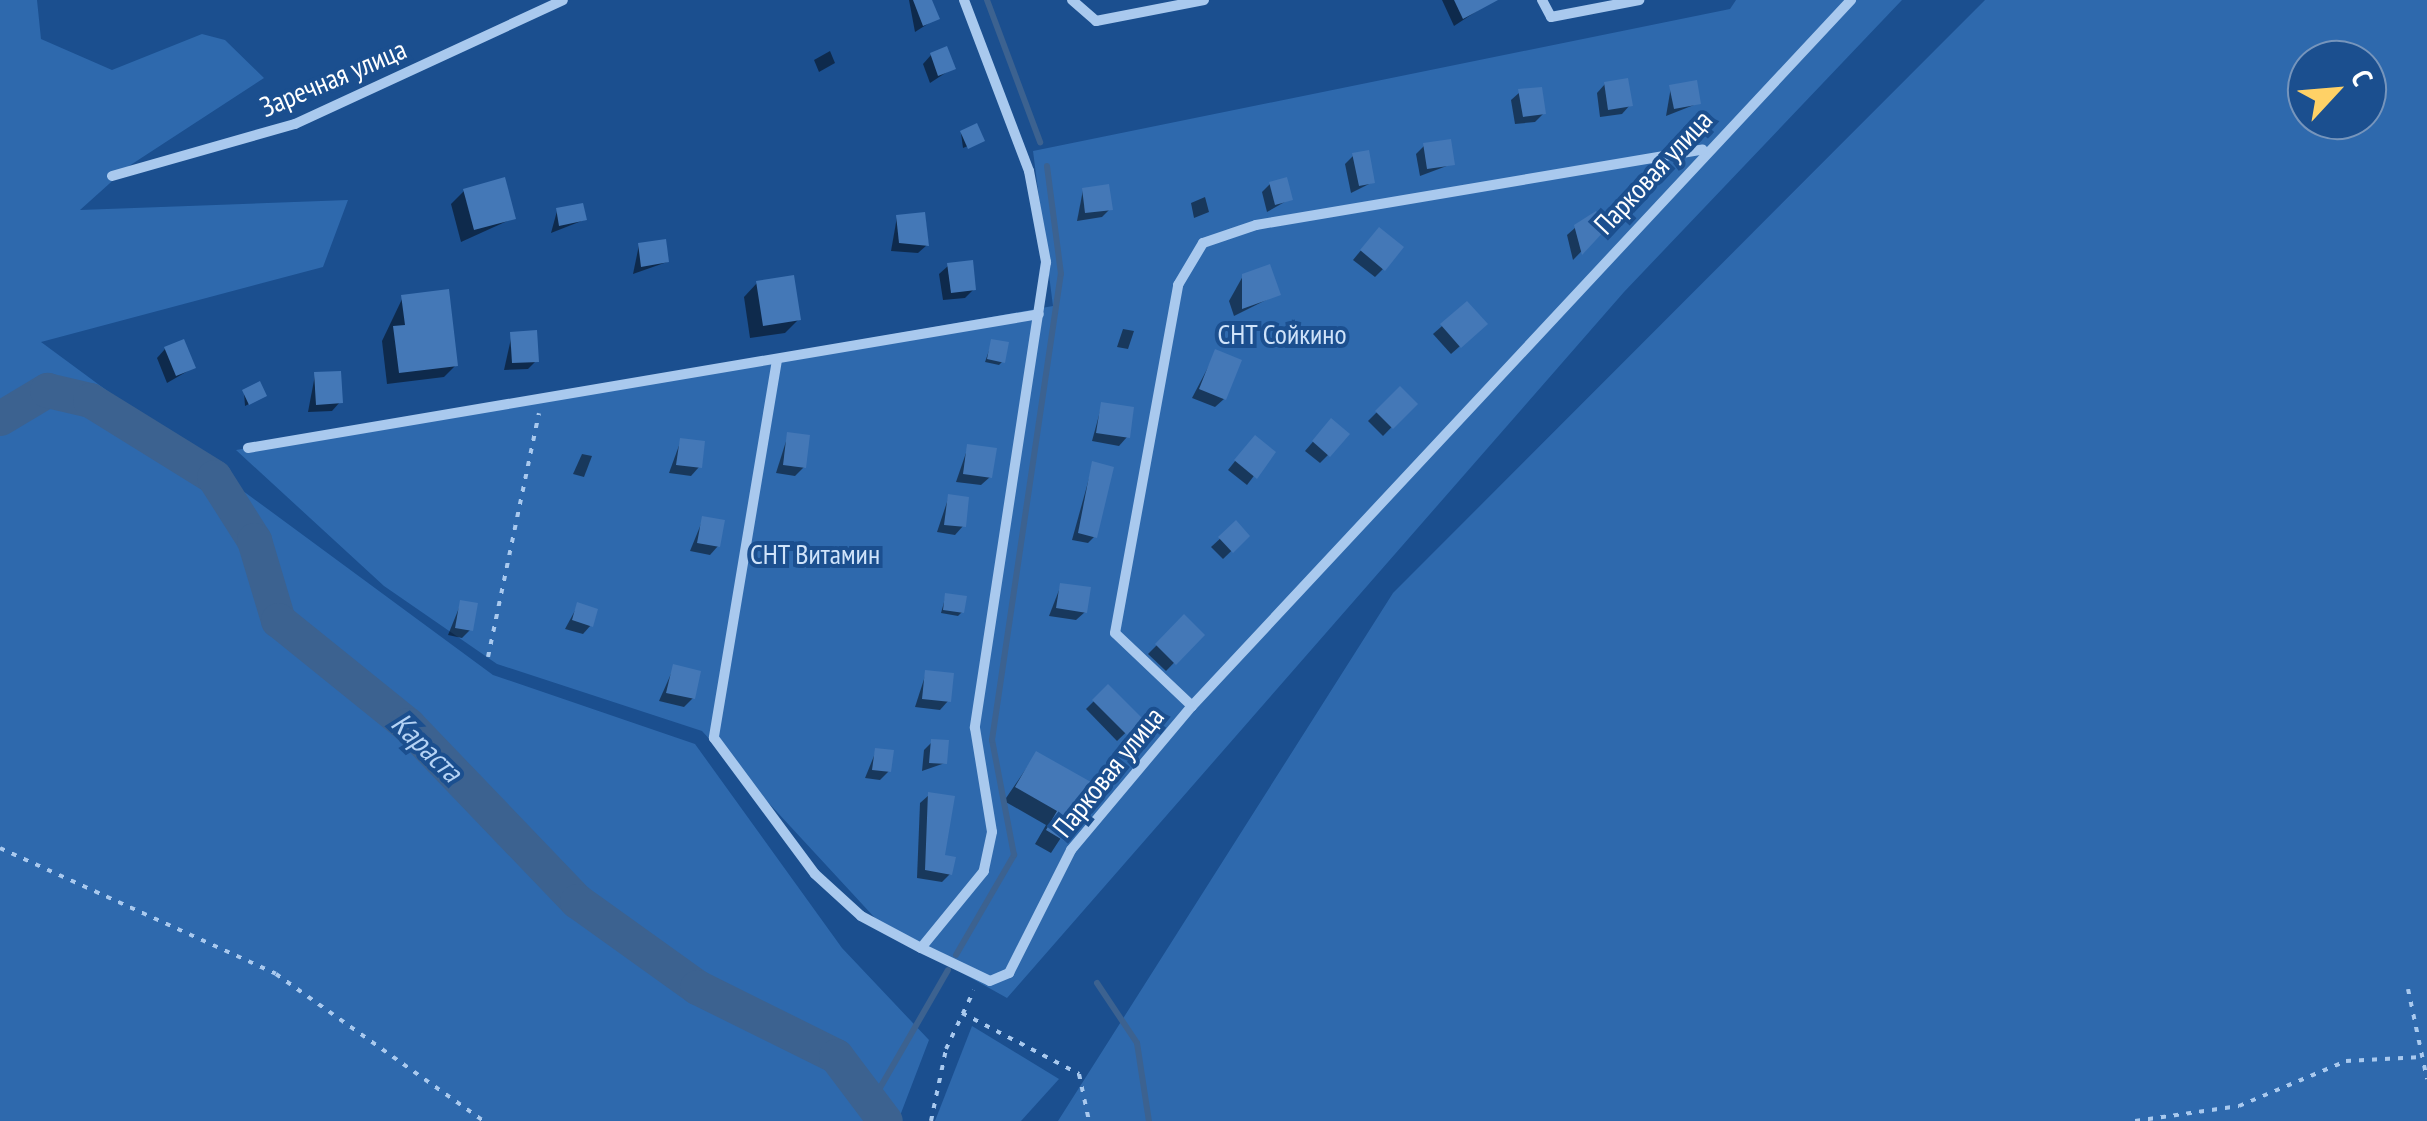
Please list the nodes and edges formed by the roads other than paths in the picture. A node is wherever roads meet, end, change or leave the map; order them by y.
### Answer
1 (563, 0) edge
2 (964, 0) edge
3 (1072, 0) edge
4 (1204, 0) edge
5 (1542, 0) edge
6 (1639, 0) edge
7 (1851, 0) edge
8 (1703, 150) junction
9 (112, 176) dead end
10 (1039, 314) junction
11 (777, 360) junction
12 (248, 448) dead end
13 (1192, 706) junction
14 (921, 948) junction

1 - 9 street, Заречная улица
2 - 10 street
3 - 4 street
5 - 6 street
7 - 8 street, Парковая улица
8 - 13 street, Парковая улица
8 - 13 street
10 - 11 street
10 - 14 street
11 - 12 street
11 - 14 street
13 - 14 street, Парковая улица

